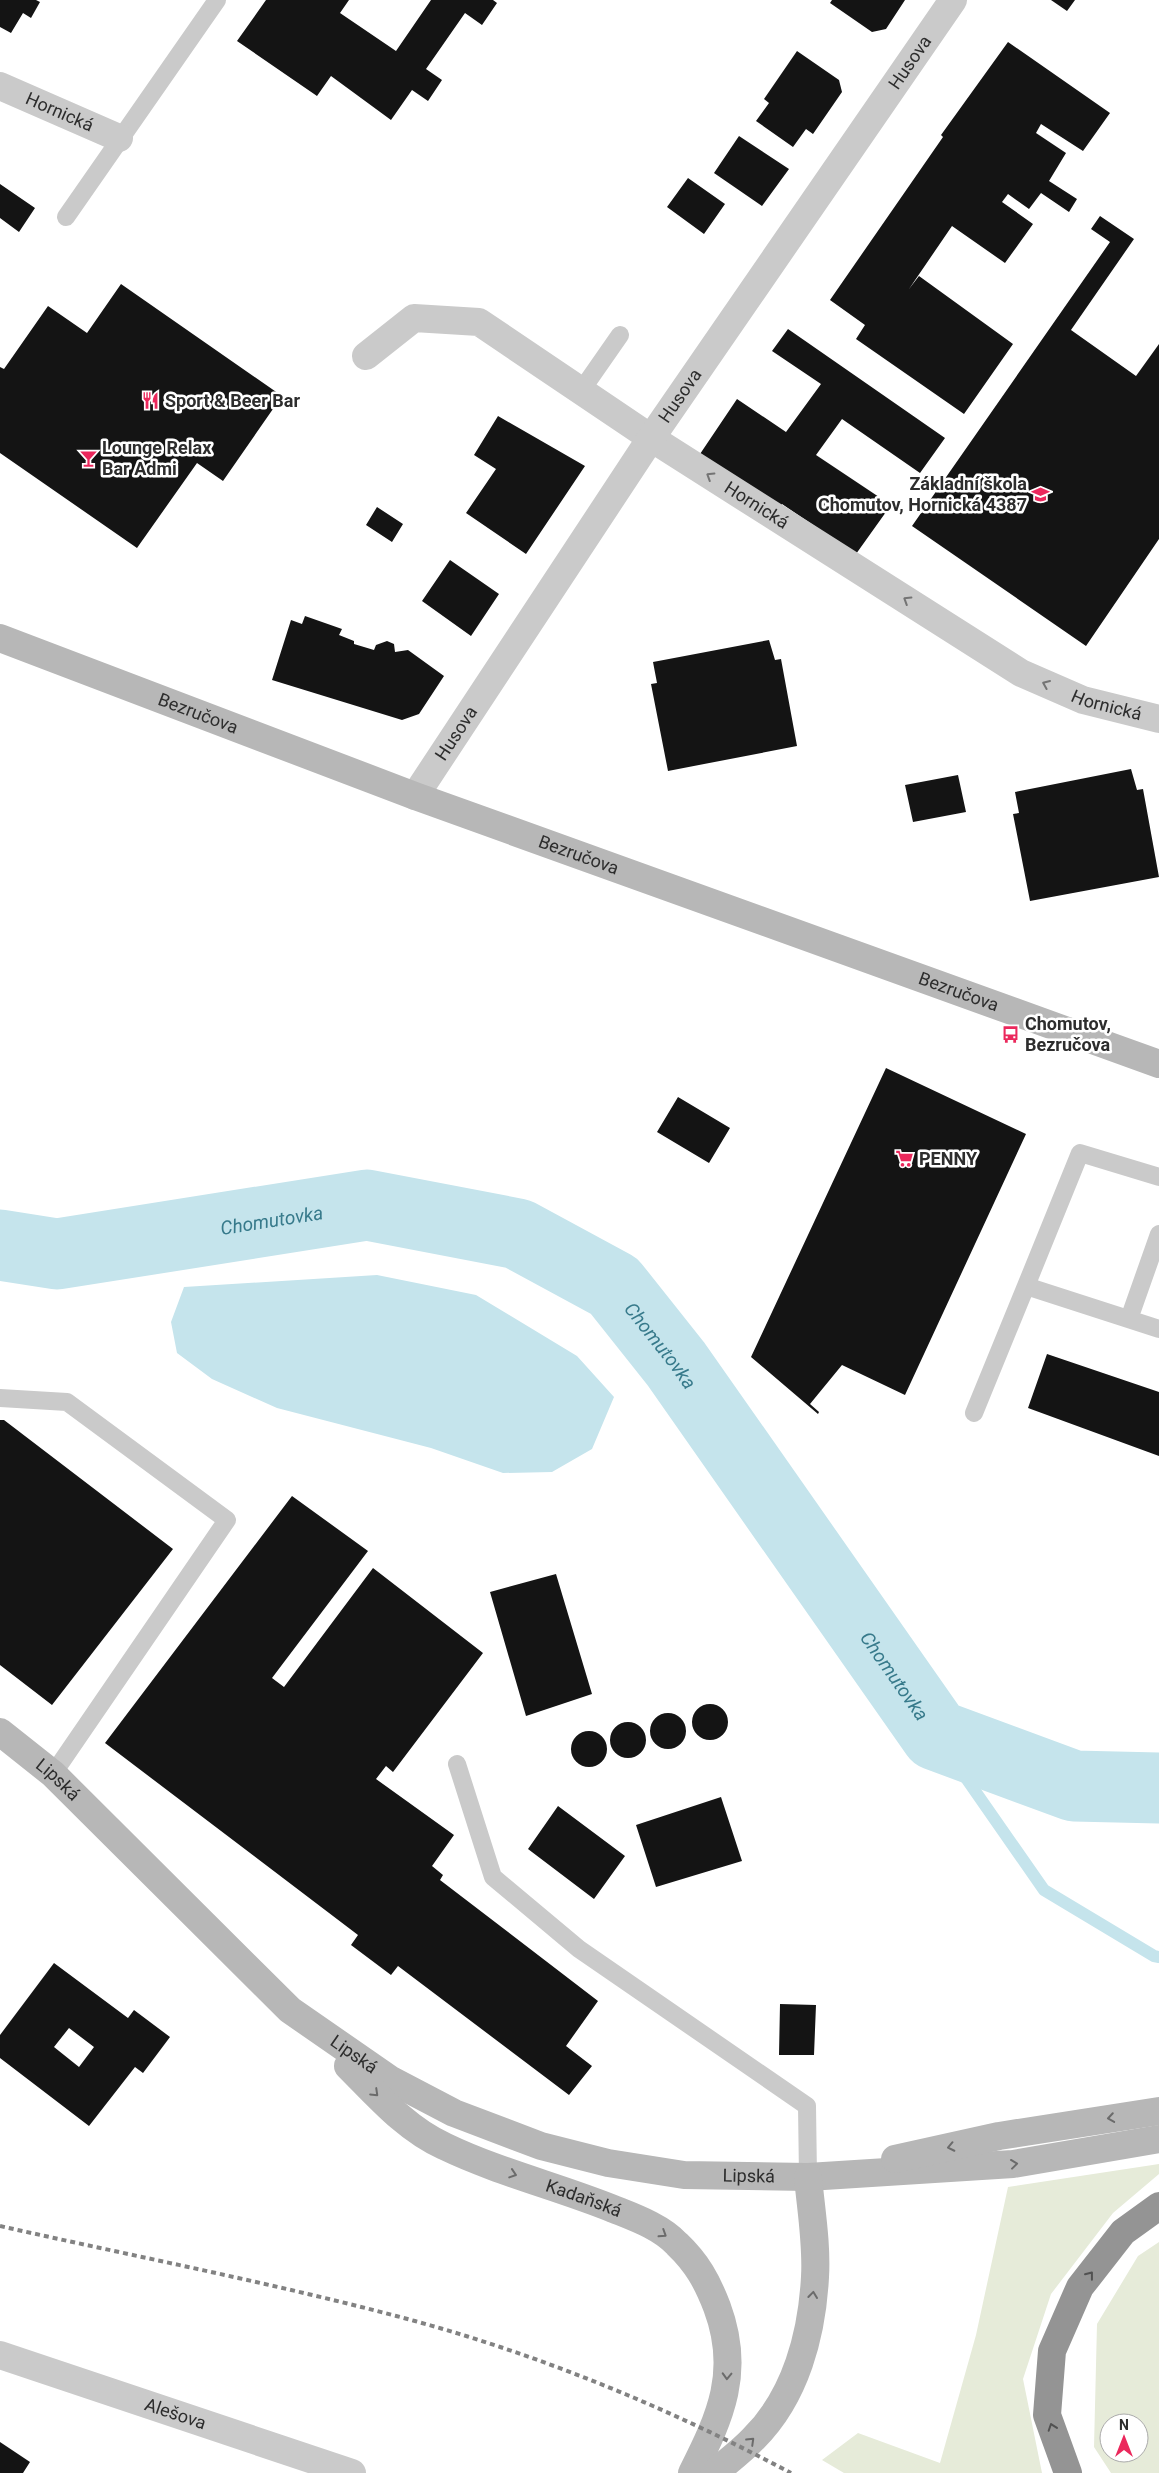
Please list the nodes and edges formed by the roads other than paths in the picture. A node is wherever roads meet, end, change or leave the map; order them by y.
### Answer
1 (217, 0) edge
2 (953, 0) edge
3 (0, 86) edge
4 (119, 138) junction
5 (66, 217) dead end
6 (620, 335) dead end
7 (366, 356) dead end
8 (581, 391) junction
9 (651, 438) junction
10 (0, 638) edge
11 (1159, 718) edge
12 (415, 796) junction
13 (1159, 1064) edge
14 (1159, 1177) edge
15 (1159, 1234) edge
16 (1026, 1286) junction
17 (1129, 1319) junction
18 (1159, 1329) edge
19 (0, 1398) edge
20 (974, 1413) dead end
21 (0, 1732) edge
22 (457, 1764) dead end
23 (53, 1774) junction
24 (290, 2010) junction
25 (1159, 2111) edge
26 (1159, 2139) edge
27 (808, 2178) junction
28 (1159, 2206) edge
29 (0, 2355) edge
30 (352, 2473) edge
31 (692, 2473) edge
32 (714, 2473) edge
33 (1068, 2473) edge

1 - 4 lane
2 - 9 street, Husova
3 - 4 street, Hornická
4 - 5 lane
6 - 8 lane
7 - 8 street, Hornická
8 - 9 street, Hornická
11 -> 9 street, Hornická
9 - 12 street, Husova
10 - 12 street, Bezručova
12 - 13 street, Bezručova
14 - 16 lane
15 - 17 lane
16 - 17 lane
16 - 20 lane
17 - 18 lane
19 - 23 lane
21 - 23 street, Lipská
22 - 27 lane
23 - 24 street, Lipská
24 - 27 street, Lipská
24 -> 31 street, Kadaňská
25 -> 27 street, Lipská
27 -> 26 street, Lipská
32 -> 27 street
33 -> 28 highway
29 - 30 street, Alešova

